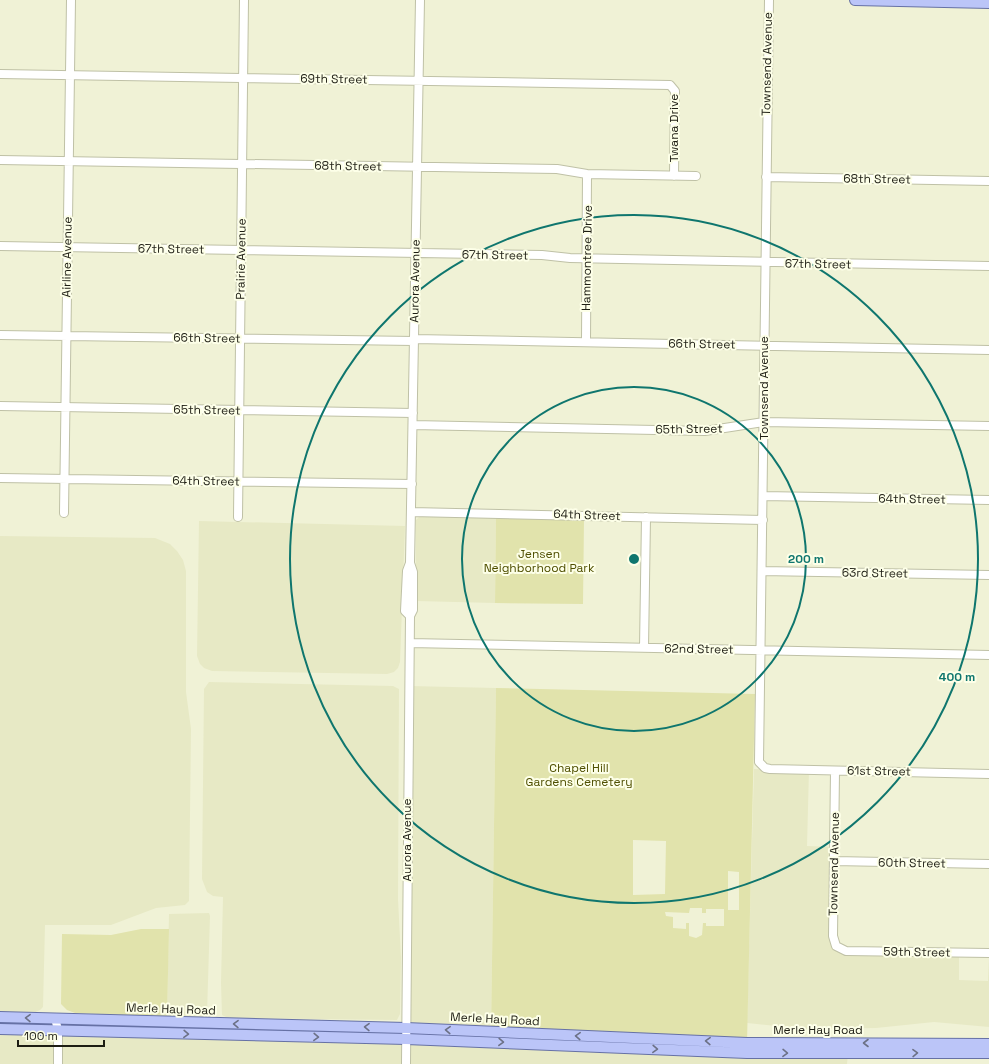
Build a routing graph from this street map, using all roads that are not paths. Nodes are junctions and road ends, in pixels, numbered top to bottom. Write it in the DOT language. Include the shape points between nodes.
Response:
graph roads {
  1 [pos="71,0"];
  2 [pos="244,0"];
  3 [pos="420,0"];
  4 [pos="768,0"];
  5 [pos="855,0"];
  6 [pos="989,3"];
  7 [pos="0,74"];
  8 [pos="70,75"];
  9 [pos="243,78"];
  10 [pos="418,80"];
  11 [pos="668,85"];
  12 [pos="0,160"];
  13 [pos="68,161"];
  14 [pos="242,164"];
  15 [pos="417,167"];
  16 [pos="587,174"];
  17 [pos="674,176"];
  18 [pos="696,176"];
  19 [pos="766,177"];
  20 [pos="989,181"];
  21 [pos="0,246"];
  22 [pos="67,248"];
  23 [pos="241,250"];
  24 [pos="416,253"];
  25 [pos="587,259"];
  26 [pos="765,263"];
  27 [pos="989,266"];
  28 [pos="0,335"];
  29 [pos="66,336"];
  30 [pos="240,338"];
  31 [pos="414,340"];
  32 [pos="586,342"];
  33 [pos="764,346"];
  34 [pos="989,350"];
  35 [pos="0,406"];
  36 [pos="65,407"];
  37 [pos="239,410"];
  38 [pos="413,413"];
  39 [pos="764,422"];
  40 [pos="413,425"];
  41 [pos="989,426"];
  42 [pos="0,478"];
  43 [pos="64,479"];
  44 [pos="238,482"];
  45 [pos="412,484"];
  46 [pos="763,496"];
  47 [pos="989,500"];
  48 [pos="412,512"];
  49 [pos="64,513"];
  50 [pos="646,517"];
  51 [pos="238,518"];
  52 [pos="763,520"];
  53 [pos="762,571"];
  54 [pos="989,575"];
  55 [pos="410,643"];
  56 [pos="644,648"];
  57 [pos="761,650"];
  58 [pos="989,655"];
  59 [pos="770,769"];
  60 [pos="835,770"];
  61 [pos="989,774"];
  62 [pos="834,861"];
  63 [pos="989,864"];
  64 [pos="846,951"];
  65 [pos="989,953"];
  66 [pos="0,1017"];
  67 [pos="56,1018"];
  68 [pos="406,1028"];
  69 [pos="0,1029"];
  70 [pos="58,1030"];
  71 [pos="406,1039"];
  72 [pos="989,1044"];
  73 [pos="989,1053"];
  74 [pos="58,1064"];
  75 [pos="406,1064"];
  1 -- 8 [label="street, Airline Avenue"];
  2 -- 9 [label="street, Prairie Avenue"];
  3 -- 10 [label="street, Aurora Avenue"];
  4 -- 19 [label="street, Townsend Avenue"];
  5 -- 6 [label="main road"];
  7 -- 8 [label="street, 69th Street"];
  8 -- 9 [label="street, 69th Street"];
  8 -- 13 [label="street, Airline Avenue"];
  9 -- 10 [label="street, 69th Street"];
  9 -- 14 [label="street, Prairie Avenue"];
  10 -- 11 [label="street, 69th Street"];
  10 -- 15 [label="street, Aurora Avenue"];
  11 -- 17 [label="street, Twana Drive" via="673,86 675,91"];
  12 -- 13 [label="street, 68th Street"];
  13 -- 14 [label="street, 68th Street"];
  13 -- 22 [label="street, Airline Avenue"];
  14 -- 15 [label="street, 68th Street"];
  14 -- 23 [label="street, Prairie Avenue"];
  15 -- 16 [label="street, 68th Street" via="557,169"];
  15 -- 24 [label="street, Aurora Avenue"];
  16 -- 17 [label="street, 68th Street"];
  16 -- 25 [label="street, Hammontree Drive"];
  17 -- 18 [label="street, 68th Street"];
  19 -- 20 [label="street, 68th Street"];
  19 -- 26 [label="street, Townsend Avenue"];
  21 -- 22 [label="street, 67th Street"];
  22 -- 23 [label="street, 67th Street"];
  22 -- 29 [label="street, Airline Avenue"];
  23 -- 24 [label="street, 67th Street"];
  23 -- 30 [label="street, Prairie Avenue"];
  24 -- 25 [label="street, 67th Street" via="542,255"];
  24 -- 31 [label="street, Aurora Avenue"];
  25 -- 26 [label="street, 67th Street"];
  25 -- 32 [label="street, Hammontree Drive"];
  26 -- 27 [label="street, 67th Street"];
  26 -- 33 [label="street, Townsend Avenue"];
  28 -- 29 [label="street, 66th Street"];
  29 -- 30 [label="street, 66th Street"];
  29 -- 36 [label="street, Airline Avenue"];
  30 -- 31 [label="street, 66th Street"];
  30 -- 37 [label="street, Prairie Avenue"];
  31 -- 32 [label="street, 66th Street"];
  31 -- 38 [label="street, Aurora Avenue"];
  32 -- 33 [label="street, 66th Street"];
  33 -- 34 [label="street, 66th Street"];
  33 -- 39 [label="street, Townsend Avenue"];
  35 -- 36 [label="street, 65th Street"];
  36 -- 37 [label="street, 65th Street"];
  36 -- 43 [label="street, Airline Avenue"];
  37 -- 38 [label="street, 65th Street"];
  37 -- 44 [label="street, Prairie Avenue"];
  38 -- 40 [label="street, Aurora Avenue"];
  39 -- 40 [label="street, 65th Street" via="705,431"];
  39 -- 41 [label="street, 65th Street"];
  39 -- 46 [label="street, Townsend Avenue"];
  40 -- 45 [label="street, Aurora Avenue"];
  42 -- 43 [label="street, 64th Street"];
  43 -- 44 [label="street, 64th Street"];
  43 -- 49 [label="street, Airline Avenue"];
  44 -- 45 [label="street, 64th Street"];
  44 -- 51 [label="street, Prairie Avenue"];
  45 -- 48 [label="street, Aurora Avenue"];
  46 -- 47 [label="street, 64th Street"];
  46 -- 52 [label="street, Townsend Avenue"];
  48 -- 50 [label="street, 64th Street"];
  48 -- 55 [label="street, Aurora Avenue" via="405,611 410,616"];
  50 -- 52 [label="street, 64th Street"];
  50 -- 56 [label="street"];
  52 -- 53 [label="street, Townsend Avenue"];
  53 -- 54 [label="street, 63rd Street"];
  53 -- 57 [label="street, Townsend Avenue"];
  55 -- 56 [label="street, 62nd Street"];
  55 -- 68 [label="street, Aurora Avenue"];
  56 -- 57 [label="street, 62nd Street"];
  57 -- 58 [label="street, 62nd Street"];
  57 -- 59 [label="street, Townsend Avenue" via="759,757 762,766"];
  59 -- 60 [label="street, 61st Street"];
  60 -- 61 [label="street, 61st Street"];
  60 -- 62 [label="street, Townsend Avenue"];
  62 -- 63 [label="street, 60th Street"];
  62 -- 64 [label="street, Townsend Avenue" via="833,936 836,946"];
  64 -- 65 [label="street, 59th Street"];
  67 -- 66 [label="main road, Merle Hay Road, one-way"];
  68 -- 67 [label="main road, Merle Hay Road, one-way"];
  67 -- 70 [label="street"];
  68 -- 71 [label="street, Aurora Avenue"];
  72 -- 68 [label="main road, Merle Hay Road, one-way" via="747,1043"];
  69 -- 70 [label="main road, Merle Hay Road"];
  70 -- 71 [label="main road, Merle Hay Road, one-way"];
  70 -- 74 [label="street"];
  71 -- 73 [label="main road, Merle Hay Road, one-way" via="747,1053"];
  71 -- 75 [label="street, Aurora Avenue"];
}
